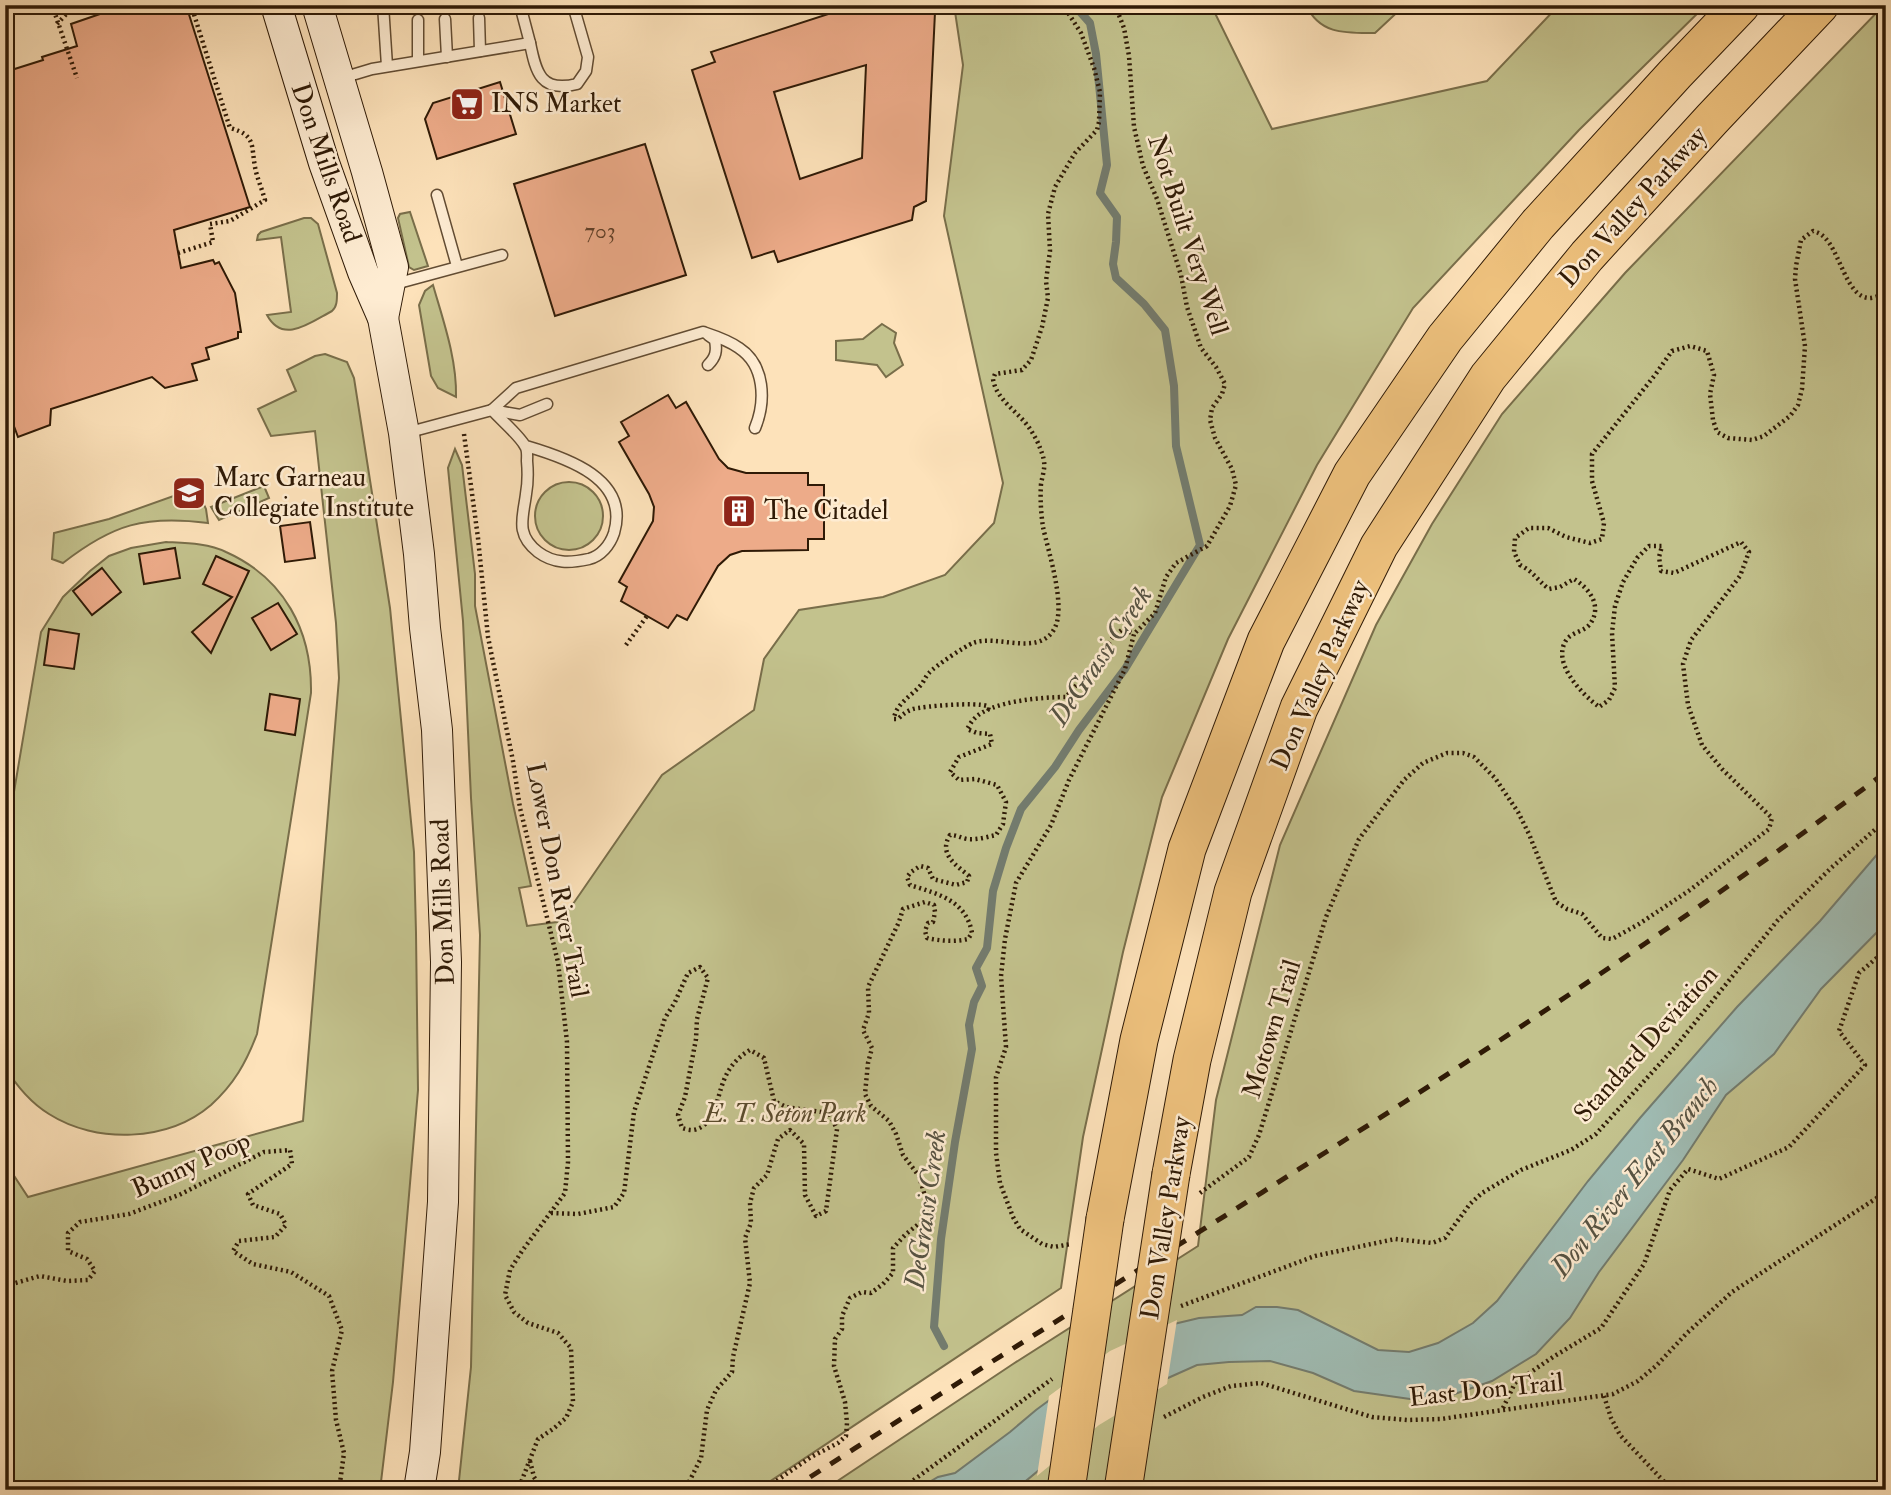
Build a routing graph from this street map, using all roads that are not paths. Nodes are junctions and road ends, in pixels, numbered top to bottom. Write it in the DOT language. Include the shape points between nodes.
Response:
graph roads {
  1 [pos="276,5"];
  2 [pos="317,5"];
  3 [pos="383,5"];
  4 [pos="520,5"];
  5 [pos="573,5"];
  6 [pos="1741,5"];
  7 [pos="1820,5"];
  8 [pos="479,18"];
  9 [pos="445,19"];
  10 [pos="418,20"];
  11 [pos="530,43"];
  12 [pos="480,51"];
  13 [pos="447,57"];
  14 [pos="418,61"];
  15 [pos="387,66"];
  16 [pos="339,78"];
  17 [pos="437,195"];
  18 [pos="502,255"];
  19 [pos="457,267"];
  20 [pos="389,286"];
  21 [pos="383,318"];
  22 [pos="703,332"];
  23 [pos="708,365"];
  24 [pos="547,404"];
  25 [pos="492,410"];
  26 [pos="755,428"];
  27 [pos="404,433"];
  28 [pos="526,446"];
  29 [pos="419,1490"];
  30 [pos="1066,1490"];
  31 [pos="1124,1490"];
  1 -- 21 [label="main road, Don Mills Road" via="324,163"];
  2 -- 16 [label="main road, Don Mills Road"];
  3 -- 15 [label="lane"];
  4 -- 11 [label="lane"];
  5 -- 11 [label="lane" via="588,57 577,84 547,83 534,65"];
  6 -- 30 [label="highway, bridge" via="1538,224 1445,338 1352,474 1266,641 1187,849 1093,1230"];
  7 -- 31 [label="highway, Don Valley Parkway, bridge" via="1587,256 1488,377 1379,546 1299,708 1233,892 1192,1060 1181,1185"];
  8 -- 12 [label="lane"];
  9 -- 13 [label="lane"];
  10 -- 14 [label="lane"];
  11 -- 12 [label="lane"];
  12 -- 13 [label="lane"];
  13 -- 14 [label="lane"];
  14 -- 15 [label="lane"];
  15 -- 16 [label="lane"];
  16 -- 20 [label="main road, Don Mills Road" via="393,267"];
  17 -- 19 [label="lane"];
  18 -- 19 [label="lane"];
  19 -- 20 [label="lane"];
  20 -- 21 [label="main road, Don Mills Road"];
  21 -- 27 [label="main road, Don Mills Road"];
  22 -- 23 [label="lane" via="715,340 717,349"];
  22 -- 25 [label="lane" via="516,388"];
  22 -- 26 [label="lane" via="740,348 752,360 762,397"];
  24 -- 25 [label="lane" via="520,415"];
  25 -- 27 [label="lane"];
  25 -- 28 [label="lane"];
  27 -- 29 [label="main road, Don Mills Road" via="437,730 446,962 443,1202"];
  28 -- 28 [label="lane" via="527,492 521,521 527,543 559,563 598,557 612,540 617,521 612,496 588,470"];
}
